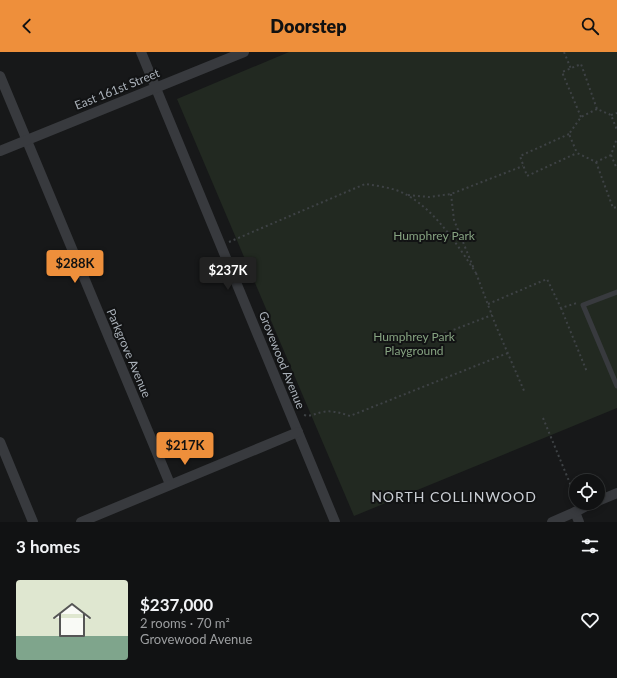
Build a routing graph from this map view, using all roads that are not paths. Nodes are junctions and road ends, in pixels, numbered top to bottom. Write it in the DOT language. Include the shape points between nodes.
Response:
graph roads {
  1 [pos="141,52"];
  2 [pos="244,52"];
  3 [pos="0,76"];
  4 [pos="156,88"];
  5 [pos="27,140"];
  6 [pos="0,151"];
  7 [pos="617,292"];
  8 [pos="617,386"];
  9 [pos="298,432"];
  10 [pos="0,442"];
  11 [pos="170,484"];
  12 [pos="617,493"];
  13 [pos="605,498"];
  14 [pos="584,510"];
  15 [pos="577,517"];
  16 [pos="33,522"];
  17 [pos="81,522"];
  18 [pos="335,522"];
  19 [pos="552,522"];
  1 -- 4 [label="street, Grovewood Avenue"];
  2 -- 4 [label="street, East 161st Street"];
  3 -- 5 [label="street, Parkgrove Avenue"];
  4 -- 5 [label="street, East 161st Street"];
  4 -- 9 [label="street, Grovewood Avenue"];
  5 -- 6 [label="street, East 161st Street"];
  5 -- 11 [label="street, Parkgrove Avenue"];
  7 -- 8 [label="lane" via="584,305"];
  9 -- 11 [label="street"];
  9 -- 18 [label="street, Grovewood Avenue"];
  10 -- 16 [label="street"];
  11 -- 17 [label="street"];
  12 -- 13 [label="street"];
  14 -- 15 [label="street"];
  15 -- 19 [label="street"];
}
